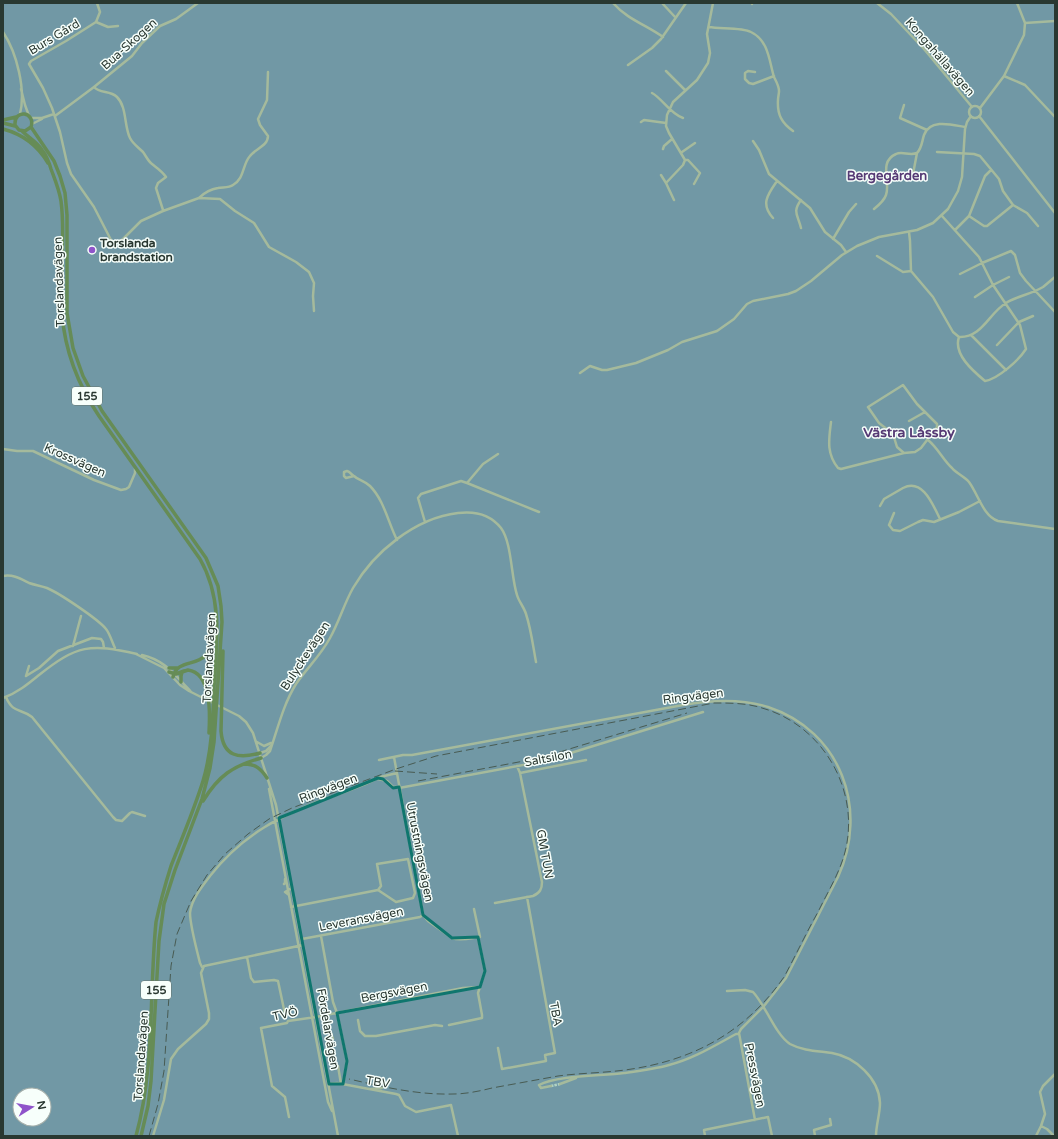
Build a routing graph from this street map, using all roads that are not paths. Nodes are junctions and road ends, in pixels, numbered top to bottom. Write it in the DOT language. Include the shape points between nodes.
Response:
graph roads {
  1 [pos="97,3"];
  2 [pos="198,3"];
  3 [pos="613,3"];
  4 [pos="662,3"];
  5 [pos="686,3"];
  6 [pos="713,3"];
  7 [pos="877,3"];
  8 [pos="1017,3"];
  9 [pos="675,17"];
  10 [pos="96,22"];
  11 [pos="1055,22"];
  12 [pos="1024,23"];
  13 [pos="118,26"];
  14 [pos="709,27"];
  15 [pos="3,32"];
  16 [pos="663,37"];
  17 [pos="628,65"];
  18 [pos="666,71"];
  19 [pos="268,72"];
  20 [pos="755,72"];
  21 [pos="774,76"];
  22 [pos="1004,76"];
  23 [pos="21,86"];
  24 [pos="94,87"];
  25 [pos="685,90"];
  26 [pos="652,93"];
  27 [pos="904,105"];
  28 [pos="972,107"];
  29 [pos="980,108"];
  30 [pos="669,109"];
  31 [pos="54,115"];
  32 [pos="18,116"];
  33 [pos="971,116"];
  34 [pos="979,116"];
  35 [pos="30,117"];
  36 [pos="1055,117"];
  37 [pos="42,118"];
  38 [pos="683,118"];
  39 [pos="3,120"];
  40 [pos="641,122"];
  41 [pos="3,123"];
  42 [pos="666,123"];
  43 [pos="16,126"];
  44 [pos="31,126"];
  45 [pos="965,127"];
  46 [pos="3,129"];
  47 [pos="927,130"];
  48 [pos="21,131"];
  49 [pos="793,131"];
  50 [pos="672,139"];
  51 [pos="753,141"];
  52 [pos="695,143"];
  53 [pos="663,149"];
  54 [pos="682,152"];
  55 [pos="937,152"];
  56 [pos="917,153"];
  57 [pos="963,154"];
  58 [pos="685,160"];
  59 [pos="52,169"];
  60 [pos="991,170"];
  61 [pos="661,175"];
  62 [pos="910,176"];
  63 [pos="777,181"];
  64 [pos="666,183"];
  65 [pos="694,184"];
  66 [pos="198,198"];
  67 [pos="674,200"];
  68 [pos="801,200"];
  69 [pos="856,204"];
  70 [pos="1013,205"];
  71 [pos="874,209"];
  72 [pos="163,211"];
  73 [pos="1055,213"];
  74 [pos="942,216"];
  75 [pos="969,216"];
  76 [pos="773,218"];
  77 [pos="1038,226"];
  78 [pos="801,228"];
  79 [pos="955,230"];
  80 [pos="909,232"];
  81 [pos="833,239"];
  82 [pos="846,252"];
  83 [pos="877,256"];
  84 [pos="982,263"];
  85 [pos="911,271"];
  86 [pos="960,274"];
  87 [pos="1055,276"];
  88 [pos="1009,277"];
  89 [pos="993,284"];
  90 [pos="1036,290"];
  91 [pos="975,297"];
  92 [pos="1004,303"];
  93 [pos="314,310"];
  94 [pos="1055,312"];
  95 [pos="1033,316"];
  96 [pos="1019,322"];
  97 [pos="971,335"];
  98 [pos="959,337"];
  99 [pos="997,345"];
  100 [pos="1006,370"];
  101 [pos="580,373"];
  102 [pos="925,412"];
  103 [pos="910,421"];
  104 [pos="831,422"];
  105 [pos="928,440"];
  106 [pos="3,450"];
  107 [pos="904,453"];
  108 [pos="498,454"];
  109 [pos="135,467"];
  110 [pos="354,476"];
  111 [pos="142,477"];
  112 [pos="134,478"];
  113 [pos="467,483"];
  114 [pos="980,501"];
  115 [pos="880,506"];
  116 [pos="539,512"];
  117 [pos="894,513"];
  118 [pos="940,519"];
  119 [pos="425,522"];
  120 [pos="1055,529"];
  121 [pos="397,540"];
  122 [pos="3,576"];
  123 [pos="221,606"];
  124 [pos="217,614"];
  125 [pos="82,616"];
  126 [pos="73,646"];
  127 [pos="104,648"];
  128 [pos="115,649"];
  129 [pos="536,662"];
  130 [pos="30,666"];
  131 [pos="179,667"];
  132 [pos="184,671"];
  133 [pos="171,673"];
  134 [pos="181,682"];
  135 [pos="192,692"];
  136 [pos="5,698"];
  137 [pos="703,712"];
  138 [pos="256,742"];
  139 [pos="272,743"];
  140 [pos="260,755"];
  141 [pos="394,757"];
  142 [pos="379,760"];
  143 [pos="586,760"];
  144 [pos="239,765"];
  145 [pos="517,766"];
  146 [pos="520,773"];
  147 [pos="397,775"];
  148 [pos="267,778"];
  149 [pos="378,778"];
  150 [pos="399,787"];
  151 [pos="198,796"];
  152 [pos="196,814"];
  153 [pos="146,816"];
  154 [pos="286,872"];
  155 [pos="291,881"];
  156 [pos="284,884"];
  157 [pos="291,887"];
  158 [pos="289,890"];
  159 [pos="378,890"];
  160 [pos="289,895"];
  161 [pos="527,897"];
  162 [pos="495,903"];
  163 [pos="293,906"];
  164 [pos="474,909"];
  165 [pos="423,915"];
  166 [pos="321,936"];
  167 [pos="479,937"];
  168 [pos="302,939"];
  169 [pos="301,946"];
  170 [pos="247,957"];
  171 [pos="202,968"];
  172 [pos="480,987"];
  173 [pos="727,991"];
  174 [pos="337,1013"];
  175 [pos="285,1014"];
  176 [pos="314,1017"];
  177 [pos="358,1020"];
  178 [pos="449,1025"];
  179 [pos="442,1026"];
  180 [pos="741,1029"];
  181 [pos="331,1033"];
  182 [pos="739,1034"];
  183 [pos="332,1039"];
  184 [pos="498,1048"];
  185 [pos="338,1066"];
  186 [pos="1055,1074"];
  187 [pos="578,1077"];
  188 [pos="327,1084"];
  189 [pos="342,1084"];
  190 [pos="560,1084"];
  191 [pos="551,1086"];
  192 [pos="382,1088"];
  193 [pos="364,1089"];
  194 [pos="289,1117"];
  195 [pos="830,1119"];
  196 [pos="755,1120"];
  197 [pos="1041,1126"];
  198 [pos="704,1135"];
  199 [pos="136,1136"];
  200 [pos="141,1136"];
  201 [pos="153,1136"];
  202 [pos="338,1136"];
  203 [pos="458,1136"];
  204 [pos="772,1136"];
  205 [pos="815,1136"];
  206 [pos="876,1136"];
  207 [pos="1036,1136"];
  208 [pos="1054,1136"];
  1 -- 10 [label="street, Burs Gård" via="100,12"];
  2 -- 24 [label="street, Bua-Skogen" via="176,19 160,26 142,42 132,56"];
  3 -- 16 [label="street" via="627,16"];
  4 -- 9 [label="street"];
  5 -- 9 [label="street"];
  6 -- 14 [label="street"];
  7 -- 28 [label="street, Kongahällavägen" via="924,49"];
  8 -- 12 [label="street"];
  9 -- 16 [label="street"];
  10 -- 13 [label="street, Burs Gård" via="108,27"];
  10 -- 31 [label="street, Burs Gård" via="29,62"];
  11 -- 12 [label="street"];
  12 -- 22 [label="street" via="1024,35"];
  14 -- 21 [label="street" via="748,31 754,34 766,46"];
  14 -- 25 [label="street" via="708,63 698,80"];
  15 -- 23 [label="street, Torslandavägen" via="15,59"];
  16 -- 17 [label="street"];
  18 -- 25 [label="street"];
  19 -- 66 [label="street" via="267,100 258,119 268,138 263,146 250,155 244,173 237,182 230,187 213,189"];
  20 -- 21 [label="street" via="745,73 745,80 753,84"];
  21 -- 49 [label="street" via="779,90 779,115 784,124"];
  22 -- 29 [label="street"];
  22 -- 36 [label="street" via="1025,85"];
  23 -- 32 [label="street, Torslandavägen"];
  23 -- 35 [label="street, Torslandavägen"];
  24 -- 31 [label="street, Bua-Skogen"];
  24 -- 72 [label="street" via="116,96 132,142 166,177 156,188"];
  25 -- 30 [label="street"];
  26 -- 30 [label="street"];
  27 -- 47 [label="street" via="900,118"];
  28 -- 29 [label="street, Kongahällavägen"];
  28 -- 33 [label="street, Kongahällavägen" via="969,112"];
  29 -- 34 [label="street, Kongahällavägen"];
  30 -- 38 [label="street"];
  30 -- 42 [label="street"];
  31 -- 37 [label="street"];
  31 -- 72 [label="street" via="71,174 94,207 113,242 121,241 142,222"];
  32 -- 35 [label="main road" via="24,114"];
  32 -- 39 [label="main road"];
  32 -- 43 [label="main road, Torslandavägen"];
  33 -- 34 [label="street, Kongahällavägen"];
  33 -- 45 [label="street"];
  34 -- 73 [label="street"];
  35 -- 37 [label="street"];
  35 -- 44 [label="main road, Torslandavägen / 155"];
  37 -- 44 [label="street"];
  40 -- 42 [label="street" via="644,120"];
  41 -- 43 [label="main road"];
  42 -- 50 [label="street"];
  43 -- 48 [label="main road, Torslandavägen / 155"];
  44 -- 48 [label="main road"];
  44 -- 123 [label="main road, Torslandavägen / 155" via="50,155 64,189 67,215 67,313 73,348 83,376 102,411 206,558 215,577"];
  45 -- 47 [label="street" via="938,124"];
  45 -- 57 [label="street"];
  46 -- 59 [label="main road, Torslandavägen / 155" via="14,132 34,145"];
  47 -- 56 [label="street"];
  48 -- 59 [label="main road, Torslandavägen / 155" via="41,148"];
  50 -- 53 [label="street"];
  50 -- 54 [label="street"];
  51 -- 63 [label="street" via="759,150 766,172"];
  52 -- 54 [label="street"];
  54 -- 58 [label="street"];
  55 -- 57 [label="street"];
  56 -- 62 [label="street" via="913,174"];
  56 -- 71 [label="street" via="897,154 890,159 886,168 886,195"];
  57 -- 60 [label="street" via="980,156"];
  57 -- 74 [label="street" via="962,177 958,191"];
  58 -- 64 [label="street"];
  58 -- 65 [label="street" via="700,173"];
  59 -- 109 [label="main road, Torslandavägen / 155" via="62,209 62,305 69,351 88,398"];
  60 -- 70 [label="street"];
  60 -- 75 [label="street" via="985,176"];
  61 -- 64 [label="street"];
  63 -- 68 [label="street"];
  63 -- 76 [label="street" via="766,201"];
  64 -- 67 [label="street"];
  66 -- 72 [label="street"];
  66 -- 93 [label="street" via="223,200 254,223 269,247 305,268 314,283"];
  68 -- 78 [label="street" via="796,212"];
  68 -- 81 [label="street"];
  69 -- 81 [label="street"];
  70 -- 75 [label="street" via="987,226"];
  70 -- 77 [label="street" via="1026,212"];
  74 -- 79 [label="street"];
  74 -- 80 [label="street" via="926,227"];
  75 -- 79 [label="street"];
  79 -- 84 [label="street" via="974,249"];
  80 -- 82 [label="street" via="879,237"];
  80 -- 85 [label="street"];
  81 -- 82 [label="street"];
  82 -- 101 [label="street" via="796,291 747,304 734,319 717,331 682,342 636,363 607,370 590,366"];
  83 -- 85 [label="street" via="903,272"];
  84 -- 86 [label="street"];
  84 -- 89 [label="street"];
  84 -- 90 [label="street" via="1011,251 1015,255 1020,273"];
  85 -- 98 [label="street" via="933,297 953,332"];
  87 -- 90 [label="street"];
  88 -- 89 [label="street"];
  89 -- 91 [label="street"];
  89 -- 92 [label="street"];
  90 -- 92 [label="street"];
  90 -- 94 [label="street"];
  92 -- 96 [label="street"];
  92 -- 97 [label="street"];
  95 -- 96 [label="street"];
  96 -- 99 [label="street"];
  96 -- 100 [label="street" via="1026,349"];
  97 -- 98 [label="street"];
  97 -- 100 [label="street"];
  98 -- 100 [label="street" via="961,358 984,380"];
  102 -- 103 [label="street"];
  102 -- 105 [label="street" via="937,424"];
  102 -- 107 [label="street" via="903,385 868,407 874,418 892,434 897,447"];
  104 -- 107 [label="street" via="828,447 838,468"];
  105 -- 107 [label="street" via="918,451"];
  105 -- 114 [label="street" via="951,468 966,479"];
  106 -- 112 [label="street, Krossvägen" via="36,453 120,489 128,488"];
  108 -- 113 [label="street" via="483,464"];
  109 -- 111 [label="main road, Torslandavägen / 155"];
  109 -- 112 [label="street"];
  110 -- 121 [label="street" via="374,490"];
  111 -- 112 [label="street"];
  111 -- 124 [label="main road, Torslandavägen / 155" via="204,565 212,587"];
  113 -- 116 [label="street"];
  113 -- 119 [label="street" via="460,481 421,494 418,498"];
  114 -- 118 [label="street"];
  114 -- 120 [label="street" via="989,516 996,520"];
  115 -- 118 [label="street" via="884,499 906,486 918,487 926,494"];
  117 -- 118 [label="street" via="889,525 895,531 923,520 934,522"];
  119 -- 121 [label="street, Bulyckevägen" via="410,529"];
  119 -- 129 [label="street, Bulyckevägen" via="445,515 470,512 489,518 501,528 506,537 516,594 527,615"];
  121 -- 139 [label="street, Bulyckevägen" via="368,568 353,589 330,638 291,693"];
  122 -- 128 [label="street" via="11,575 48,588 77,606 100,622"];
  123 -- 140 [label="main road" via="224,632 222,740 235,755"];
  123 -- 152 [label="main road, Torslandavägen / 155" via="214,742 208,779"];
  124 -- 131 [label="main road" via="214,639 206,655"];
  124 -- 151 [label="main road, Torslandavägen / 155" via="211,741"];
  125 -- 126 [label="street"];
  126 -- 127 [label="street" via="98,637 102,640"];
  126 -- 130 [label="street" via="55,653 26,676"];
  127 -- 128 [label="street"];
  127 -- 136 [label="street" via="82,650 58,660 18,692"];
  128 -- 133 [label="street" via="136,654"];
  131 -- 133 [label="main road"];
  131 -- 133 [label="main road"];
  132 -- 133 [label="main road"];
  132 -- 134 [label="main road" via="181,674"];
  132 -- 151 [label="main road" via="198,673 207,694 209,736"];
  133 -- 134 [label="street"];
  133 -- 135 [label="street" via="184,688"];
  134 -- 135 [label="street"];
  135 -- 138 [label="street" via="246,722"];
  136 -- 153 [label="street" via="14,709 32,717 116,820 122,821 132,812"];
  137 -- 145 [label="street" via="545,761"];
  138 -- 139 [label="street" via="264,746"];
  138 -- 140 [label="street"];
  139 -- 140 [label="street" via="268,750"];
  140 -- 144 [label="main road"];
  140 -- 148 [label="street"];
  141 -- 142 [label="street, Ringvägen"];
  141 -- 147 [label="street"];
  141 -- 180 [label="street, Ringvägen" via="712,701 759,704 782,712 803,725 831,755 845,783 851,814 849,847 838,878 789,973 771,999"];
  143 -- 146 [label="street, Saltsilon"];
  144 -- 148 [label="main road" via="257,766"];
  144 -- 152 [label="main road" via="225,773 211,787"];
  145 -- 146 [label="street, Saltsilon"];
  145 -- 150 [label="street"];
  146 -- 161 [label="street, GM TUN" via="542,885 537,894"];
  147 -- 149 [label="street, Ringvägen" via="388,774"];
  147 -- 150 [label="street, Utrustningsvägen"];
  148 -- 154 [label="street"];
  148 -- 155 [label="street" via="276,805"];
  149 -- 150 [label="street" via="387,781 393,787"];
  149 -- 171 [label="street, Ringvägen" via="286,814 251,835 224,859 191,907 192,925"];
  150 -- 165 [label="street, Utrustningsvägen"];
  151 -- 199 [label="main road, Torslandavägen / 155" via="171,868 156,922 148,1064"];
  152 -- 200 [label="main road, Torslandavägen / 155" via="164,904 159,941 148,1106"];
  154 -- 156 [label="street"];
  154 -- 158 [label="street"];
  155 -- 157 [label="street"];
  155 -- 163 [label="street"];
  157 -- 158 [label="street"];
  157 -- 163 [label="street"];
  158 -- 160 [label="street"];
  158 -- 160 [label="street"];
  159 -- 159 [label="street" via="396,902 413,898 415,893 408,859 378,864 382,886"];
  159 -- 163 [label="street"];
  160 -- 163 [label="street"];
  160 -- 163 [label="street"];
  161 -- 162 [label="street, GM TUN"];
  161 -- 184 [label="street, TBA" via="555,1053 545,1055 546,1061 502,1069"];
  163 -- 168 [label="street"];
  163 -- 169 [label="street"];
  164 -- 167 [label="street"];
  165 -- 166 [label="street, Leveransvägen"];
  165 -- 167 [label="street, Utrustningsvägen" via="452,938"];
  166 -- 168 [label="street, Leveransvägen"];
  166 -- 174 [label="street"];
  167 -- 172 [label="street" via="485,970"];
  168 -- 169 [label="street"];
  169 -- 170 [label="street"];
  169 -- 176 [label="street, Fördelarvägen"];
  170 -- 171 [label="street" via="208,964"];
  170 -- 175 [label="street" via="254,982 278,981"];
  171 -- 201 [label="street" via="209,1019 171,1059 164,1100"];
  172 -- 174 [label="street, Bergsvägen" via="456,989"];
  172 -- 178 [label="street" via="478,993 482,1018"];
  173 -- 206 [label="street" via="753,992 789,1043 806,1050 841,1055 854,1061 873,1082 879,1098"];
  174 -- 176 [label="street, Bergsvägen"];
  174 -- 189 [label="street" via="347,1061"];
  176 -- 188 [label="street, Fördelarvägen"];
  176 -- 194 [label="street, TVÖ" via="261,1028 272,1086 285,1097"];
  177 -- 179 [label="street" via="360,1031 365,1036"];
  180 -- 182 [label="street, Pressvägen"];
  181 -- 183 [label="street"];
  182 -- 187 [label="street, Pressvägen" via="669,1066"];
  182 -- 196 [label="street, Pressvägen"];
  185 -- 189 [label="street"];
  186 -- 197 [label="street" via="1040,1092 1045,1112"];
  187 -- 190 [label="street"];
  187 -- 191 [label="street" via="546,1082 539,1087"];
  188 -- 189 [label="street, TBV"];
  188 -- 202 [label="street, Fördelarvägen"];
  189 -- 193 [label="street, TBV"];
  192 -- 193 [label="street"];
  193 -- 203 [label="street, TBV" via="399,1095 405,1106 416,1112 450,1105"];
  195 -- 205 [label="street" via="831,1125 814,1130"];
  196 -- 198 [label="street, Pressvägen" via="704,1130"];
  196 -- 204 [label="street, Pressvägen" via="768,1117"];
  197 -- 207 [label="street"];
  197 -- 208 [label="street"];
}
